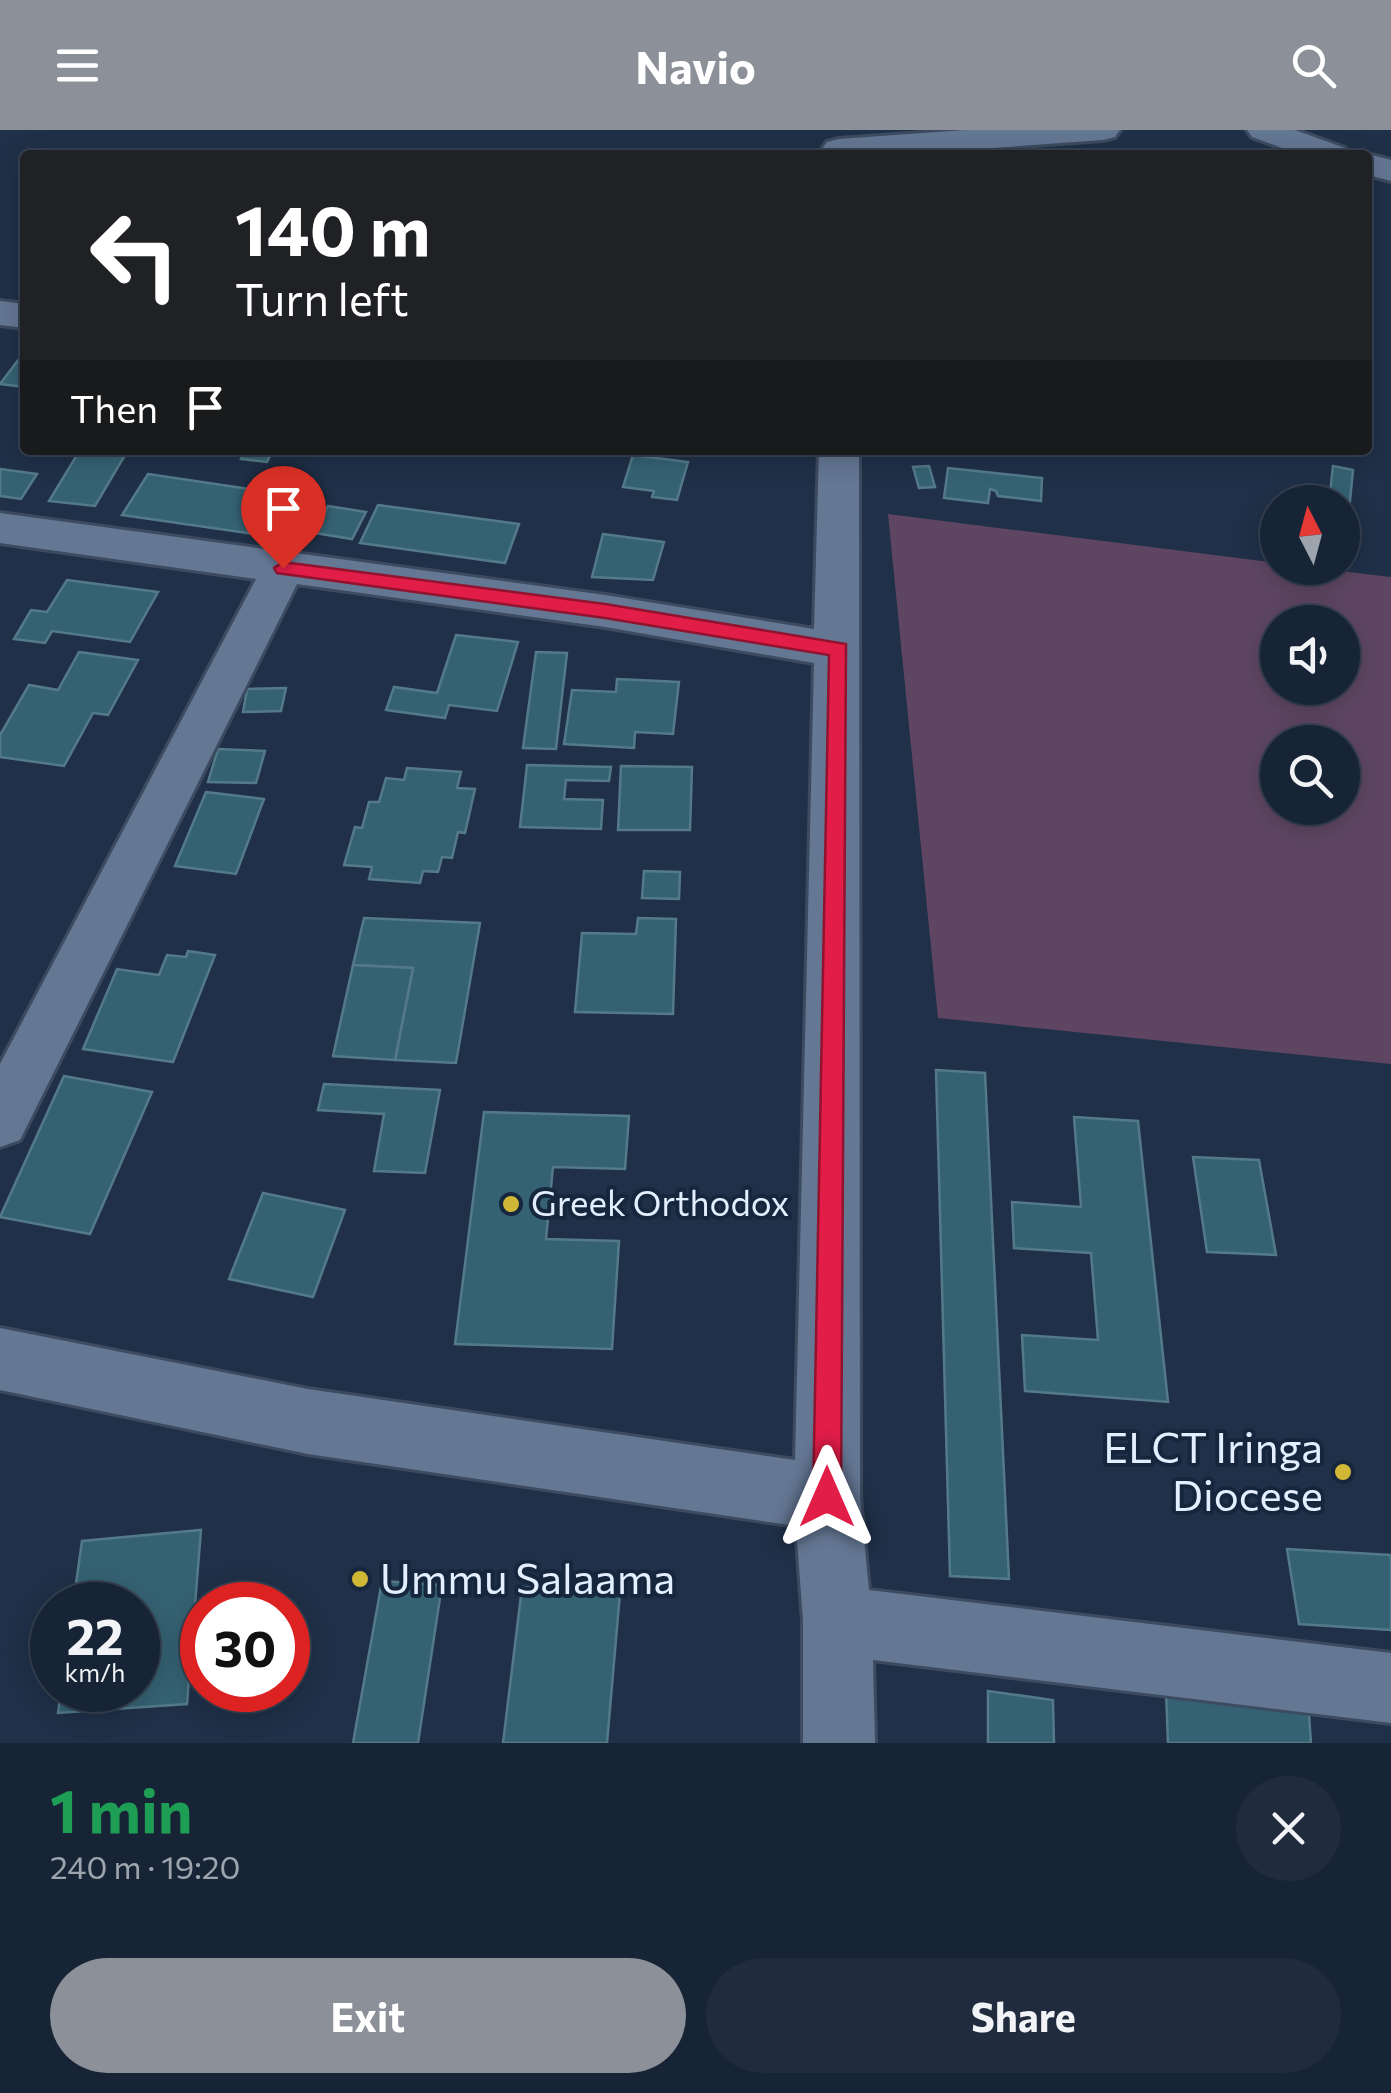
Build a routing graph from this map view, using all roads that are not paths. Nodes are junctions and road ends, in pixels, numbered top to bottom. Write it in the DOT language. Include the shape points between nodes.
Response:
graph roads {
  1 [pos="956,136"];
  2 [pos="1086,140"];
  3 [pos="1271,141"];
  4 [pos="839,144"];
  5 [pos="1311,150"];
  6 [pos="839,455"];
  7 [pos="0,528"];
  8 [pos="283,568"];
  9 [pos="839,650"];
  10 [pos="0,1121"];
  11 [pos="0,1359"];
  12 [pos="827,1497"];
  13 [pos="837,1621"];
  14 [pos="1391,1688"];
  15 [pos="838,1743"];
  1 -- 2 [label="street"];
  1 -- 4 [label="street"];
  3 -- 5 [label="street"];
  6 -- 9 [label="street"];
  7 -- 8 [label="street"];
  8 -- 9 [label="street"];
  8 -- 10 [label="street"];
  9 -- 12 [label="street"];
  11 -- 12 [label="street" via="193,1402"];
  12 -- 13 [label="street"];
  13 -- 14 [label="street"];
  13 -- 15 [label="street"];
}
